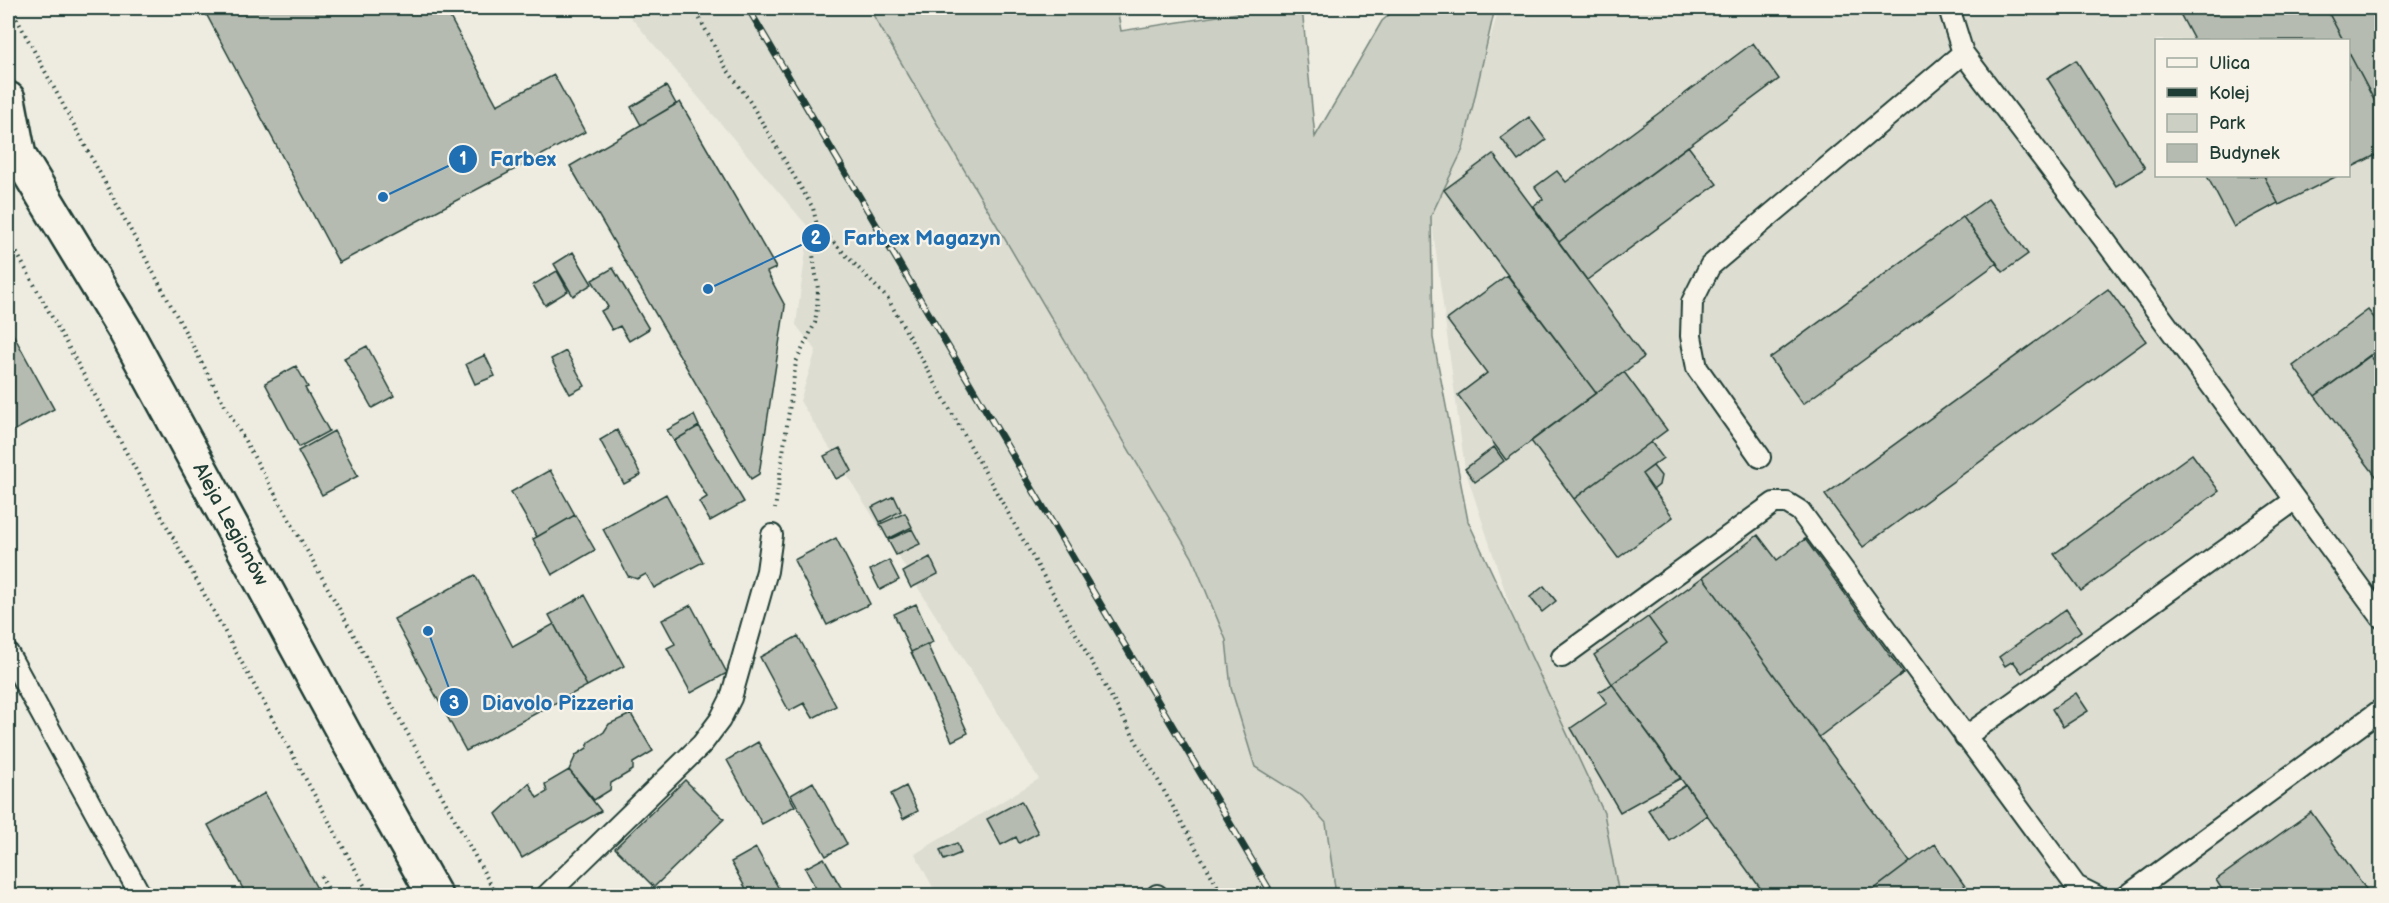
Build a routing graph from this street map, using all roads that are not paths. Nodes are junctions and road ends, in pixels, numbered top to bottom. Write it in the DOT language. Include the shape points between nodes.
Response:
graph roads {
  1 [pos="1949,8"];
  2 [pos="1964,53"];
  3 [pos="8,99"];
  4 [pos="13,150"];
  5 [pos="1760,456"];
  6 [pos="2295,500"];
  7 [pos="772,535"];
  8 [pos="2382,618"];
  9 [pos="8,654"];
  10 [pos="1562,657"];
  11 [pos="2382,709"];
  12 [pos="1965,737"];
  13 [pos="141,896"];
  14 [pos="435,896"];
  15 [pos="546,896"];
  16 [pos="2096,896"];
  17 [pos="2127,896"];
  1 -- 2 [label="lane"];
  2 -- 5 [label="lane" via="1710,266 1692,302 1690,336 1697,368"];
  2 -- 6 [label="lane"];
  3 -- 4 [label="main road, Aleja Legionów"];
  4 -- 14 [label="main road, Aleja Legionów" via="126,332"];
  6 -- 8 [label="lane"];
  6 -- 12 [label="lane"];
  7 -- 15 [label="lane" via="767,572 738,675 720,720 702,744"];
  9 -- 13 [label="lane"];
  10 -- 12 [label="lane" via="1774,503 1787,503 1800,511"];
  11 -- 17 [label="lane"];
  12 -- 16 [label="lane" via="2076,886"];
}
